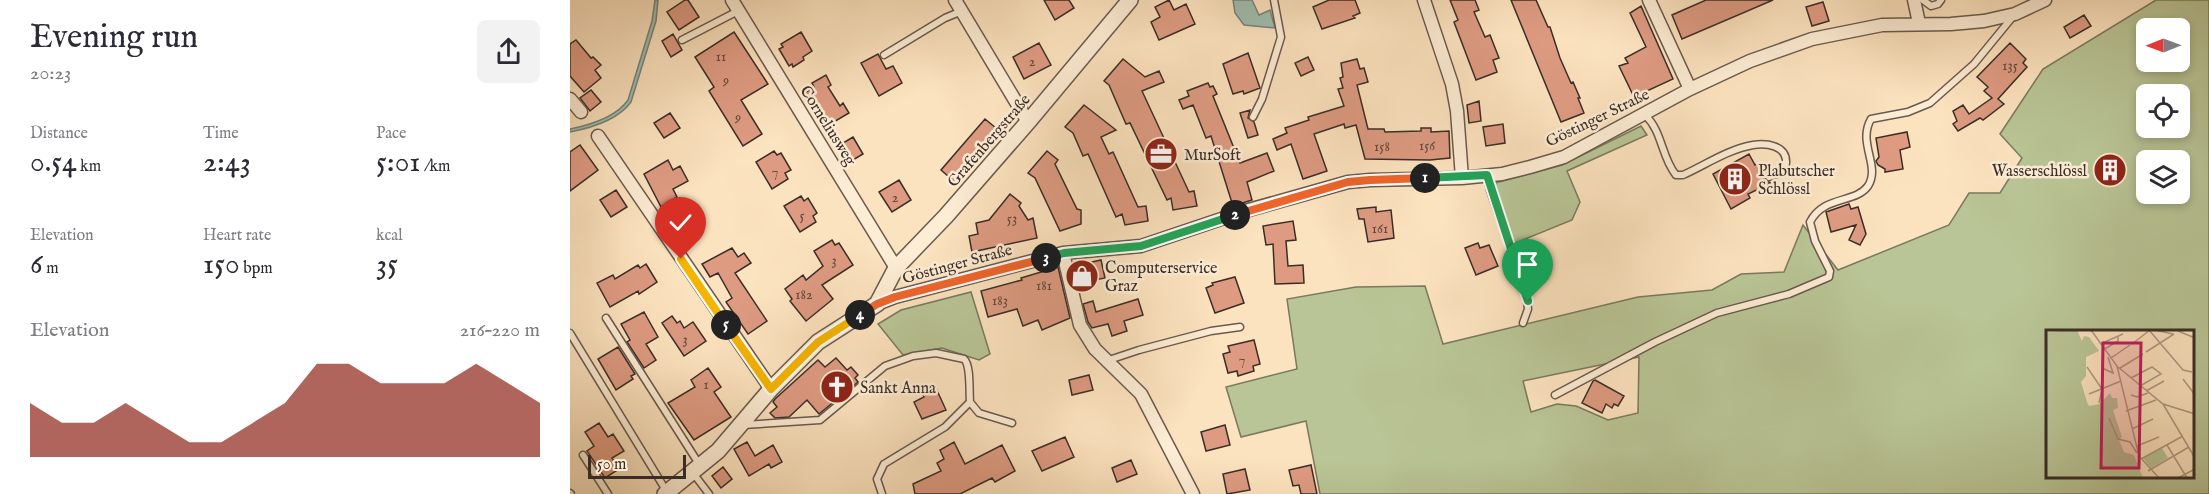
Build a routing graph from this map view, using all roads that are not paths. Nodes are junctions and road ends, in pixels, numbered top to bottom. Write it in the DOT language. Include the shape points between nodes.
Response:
graph roads {
  1 [pos="1130,0"];
  2 [pos="1274,0"];
  3 [pos="1424,0"];
  4 [pos="1649,0"];
  5 [pos="1914,0"];
  6 [pos="1923,0"];
  7 [pos="1941,0"];
  8 [pos="2045,0"];
  9 [pos="735,5"];
  10 [pos="958,5"];
  11 [pos="2015,14"];
  12 [pos="1919,23"];
  13 [pos="682,40"];
  14 [pos="885,55"];
  15 [pos="1690,90"];
  16 [pos="570,99"];
  17 [pos="581,111"];
  18 [pos="1645,115"];
  19 [pos="1253,117"];
  20 [pos="1028,122"];
  21 [pos="598,136"];
  22 [pos="1487,175"];
  23 [pos="1769,177"];
  24 [pos="1462,178"];
  25 [pos="1064,253"];
  26 [pos="896,268"];
  27 [pos="877,304"];
  28 [pos="606,318"];
  29 [pos="1523,323"];
  30 [pos="1240,327"];
  31 [pos="570,333"];
  32 [pos="1108,360"];
  33 [pos="771,389"];
  34 [pos="1555,395"];
  35 [pos="970,402"];
  36 [pos="1012,423"];
  37 [pos="742,424"];
  38 [pos="583,455"];
  39 [pos="697,469"];
  40 [pos="666,493"];
  41 [pos="608,494"];
  42 [pos="710,494"];
  43 [pos="882,494"];
  44 [pos="1193,494"];
  1 -- 20 [label="street, Grafenbergstraße"];
  2 -- 19 [label="lane" via="1281,37"];
  3 -- 24 [label="street" via="1452,84"];
  4 -- 15 [label="street"];
  5 -- 12 [label="street"];
  6 -- 7 [label="lane" via="1931,6"];
  8 -- 11 [label="street, Göstinger Straße"];
  9 -- 13 [label="lane"];
  9 -- 26 [label="street, Corneliusweg"];
  10 -- 14 [label="lane" via="945,18"];
  10 -- 20 [label="street"];
  11 -- 12 [label="street, Göstinger Straße" via="1984,21"];
  11 -- 34 [label="lane, Göstinger Straße" via="1974,64 1930,104 1871,119 1865,129 1872,167 1868,186 1862,192 1828,204 1810,222 1829,277 1789,294 1717,313"];
  12 -- 15 [label="street, Göstinger Straße" via="1882,25 1812,39 1750,61"];
  15 -- 18 [label="street, Göstinger Straße"];
  16 -- 17 [label="street"];
  18 -- 22 [label="street, Göstinger Straße" via="1564,156"];
  18 -- 23 [label="lane" via="1660,135 1668,165 1676,175 1761,144 1773,145 1785,156 1783,170"];
  20 -- 26 [label="street, Grafenbergstraße"];
  21 -- 33 [label="street"];
  22 -- 24 [label="street, Göstinger Straße"];
  22 -- 29 [label="lane" via="1526,293 1528,309"];
  24 -- 25 [label="street, Göstinger Straße" via="1348,182 1141,246"];
  25 -- 27 [label="street, Göstinger Straße"];
  25 -- 32 [label="street" via="1080,325 1095,349"];
  26 -- 27 [label="street, Grafenbergstraße"];
  27 -- 33 [label="street, Göstinger Straße" via="818,342"];
  28 -- 39 [label="lane"];
  30 -- 32 [label="lane"];
  31 -- 40 [label="lane, Göstinger Straße"];
  32 -- 44 [label="street" via="1141,394"];
  33 -- 37 [label="street, Göstinger Straße"];
  35 -- 36 [label="lane" via="979,413"];
  35 -- 37 [label="lane" via="968,362 936,353 885,366 820,420"];
  35 -- 43 [label="lane" via="941,430 884,464 877,479"];
  37 -- 39 [label="street, Göstinger Straße"];
  38 -- 41 [label="lane"];
  39 -- 40 [label="street, Göstinger Straße"];
  39 -- 42 [label="lane"];
}
